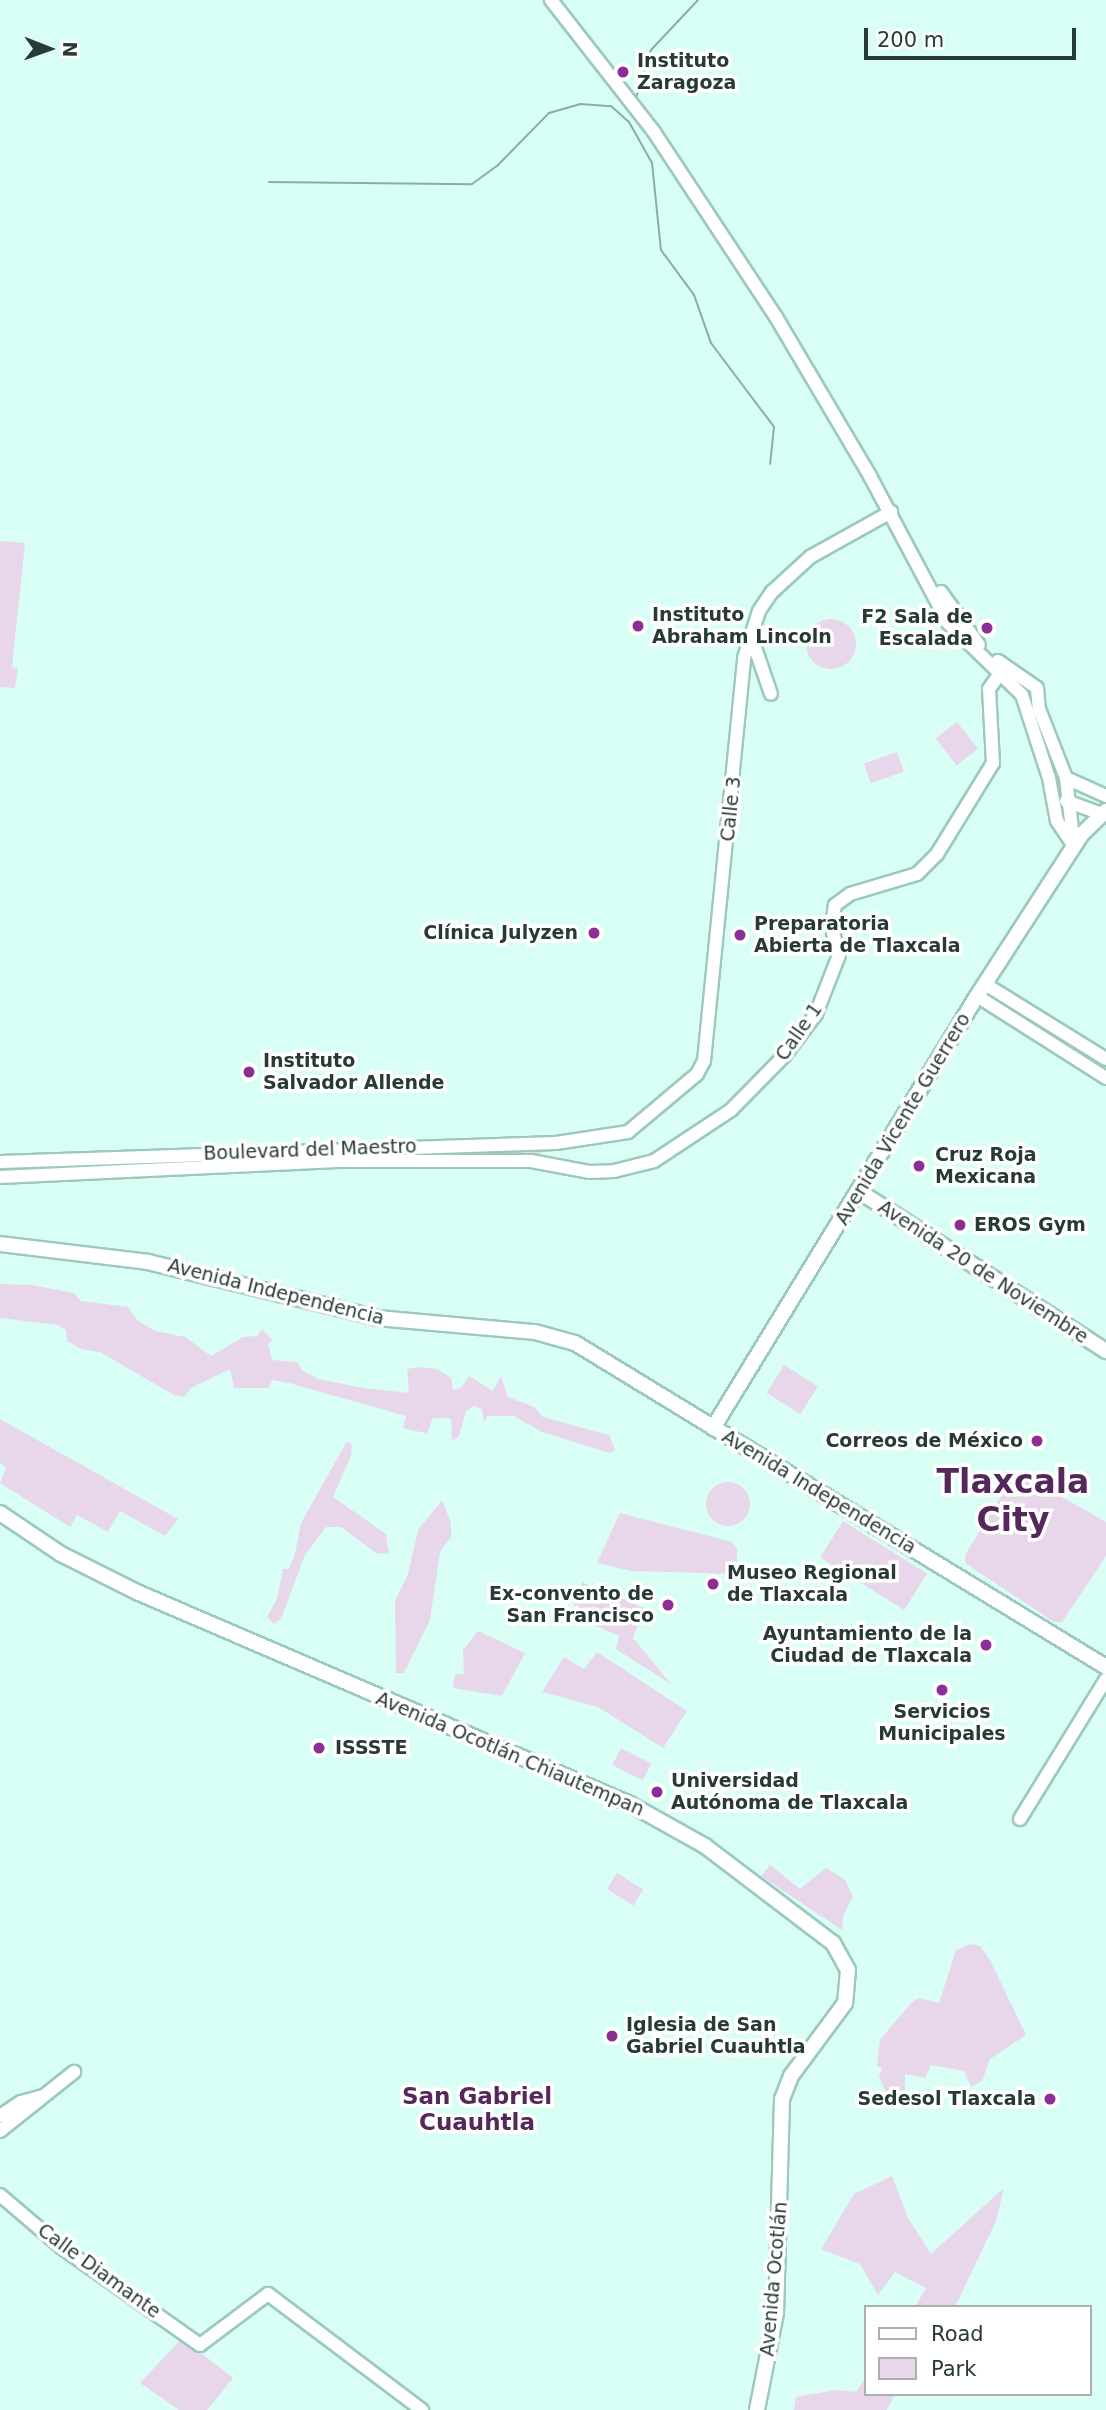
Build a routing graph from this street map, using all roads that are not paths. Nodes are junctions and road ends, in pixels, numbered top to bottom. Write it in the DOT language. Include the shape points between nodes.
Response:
graph roads {
  1 [pos="551,0"];
  2 [pos="891,512"];
  3 [pos="751,635"];
  4 [pos="1001,669"];
  5 [pos="771,694"];
  6 [pos="1038,697"];
  7 [pos="1025,702"];
  8 [pos="1049,778"];
  9 [pos="1066,778"];
  10 [pos="1106,796"];
  11 [pos="1070,804"];
  12 [pos="1103,812"];
  13 [pos="1074,846"];
  14 [pos="981,990"];
  15 [pos="1044,1021"];
  16 [pos="1036,1033"];
  17 [pos="1106,1059"];
  18 [pos="1106,1078"];
  19 [pos="620,1135"];
  20 [pos="393,1147"];
  21 [pos="391,1161"];
  22 [pos="0,1162"];
  23 [pos="0,1177"];
  24 [pos="860,1192"];
  25 [pos="0,1244"];
  26 [pos="0,1250"];
  27 [pos="552,1336"];
  28 [pos="1106,1351"];
  29 [pos="713,1429"];
  30 [pos="0,1513"];
  31 [pos="1106,1667"];
  32 [pos="1106,1679"];
  33 [pos="1020,1819"];
  34 [pos="74,2072"];
  35 [pos="39,2098"];
  36 [pos="0,2116"];
  37 [pos="0,2131"];
  38 [pos="782,2189"];
  39 [pos="0,2195"];
  40 [pos="422,2410"];
  41 [pos="757,2410"];
  1 -- 2 [label="main road" via="654,132 710,216 790,340"];
  2 -- 3 [label="main road, Calle 3" via="839,538 797,568 772,592"];
  2 -- 4 [label="main road" via="948,623"];
  3 -- 5 [label="main road"];
  3 -- 19 [label="main road, Calle 3" via="740,692 704,1061 669,1099"];
  4 -- 6 [label="main road" via="1031,680"];
  4 -- 7 [label="main road"];
  4 -- 21 [label="main road, Calle 1" via="989,689 996,747 990,769 923,870 896,883 850,894 835,905 832,928 839,955 837,968 816,1014 785,1055 732,1110 654,1161 601,1172 553,1163"];
  6 -- 7 [label="main road"];
  6 -- 9 [label="main road" via="1038,709"];
  7 -- 8 [label="main road"];
  8 -- 11 [label="main road"];
  8 -- 13 [label="main road" via="1057,821"];
  9 -- 10 [label="main road"];
  9 -- 11 [label="main road"];
  11 -- 12 [label="main road"];
  11 -- 13 [label="main road"];
  12 -- 13 [label="main road, Avenida Vicente Guerrero"];
  13 -- 14 [label="main road, Avenida Vicente Guerrero"];
  14 -- 15 [label="main road"];
  14 -- 16 [label="main road"];
  14 -- 24 [label="main road, Avenida Vicente Guerrero"];
  15 -- 16 [label="main road"];
  15 -- 17 [label="main road"];
  16 -- 18 [label="main road"];
  19 -- 20 [label="main road, Boulevard del Maestro" via="556,1143"];
  20 -- 21 [label="main road"];
  20 -- 22 [label="main road, Boulevard del Maestro"];
  21 -- 23 [label="main road"];
  24 -- 28 [label="main road, Avenida 20 de Noviembre"];
  24 -- 29 [label="main road, Avenida Vicente Guerrero"];
  25 -- 27 [label="main road, Avenida Independencia" via="148,1262 377,1318"];
  26 -- 27 [label="main road, Avenida Independencia" via="120,1262 376,1325 437,1333"];
  27 -- 29 [label="main road, Avenida Independencia" via="575,1343"];
  29 -- 31 [label="main road, Avenida Independencia"];
  30 -- 38 [label="main road, Avenida Ocotlán Chiautempan" via="61,1554 139,1593 641,1810 705,1846 820,1930 845,1961 849,1986 838,2017 784,2088"];
  32 -- 33 [label="main road"];
  34 -- 35 [label="main road"];
  35 -- 36 [label="main road"];
  35 -- 37 [label="main road"];
  38 -- 41 [label="main road, Avenida Ocotlán" via="776,2313"];
  39 -- 40 [label="main road, Calle Diamante" via="61,2247 200,2345 268,2294"];
}
